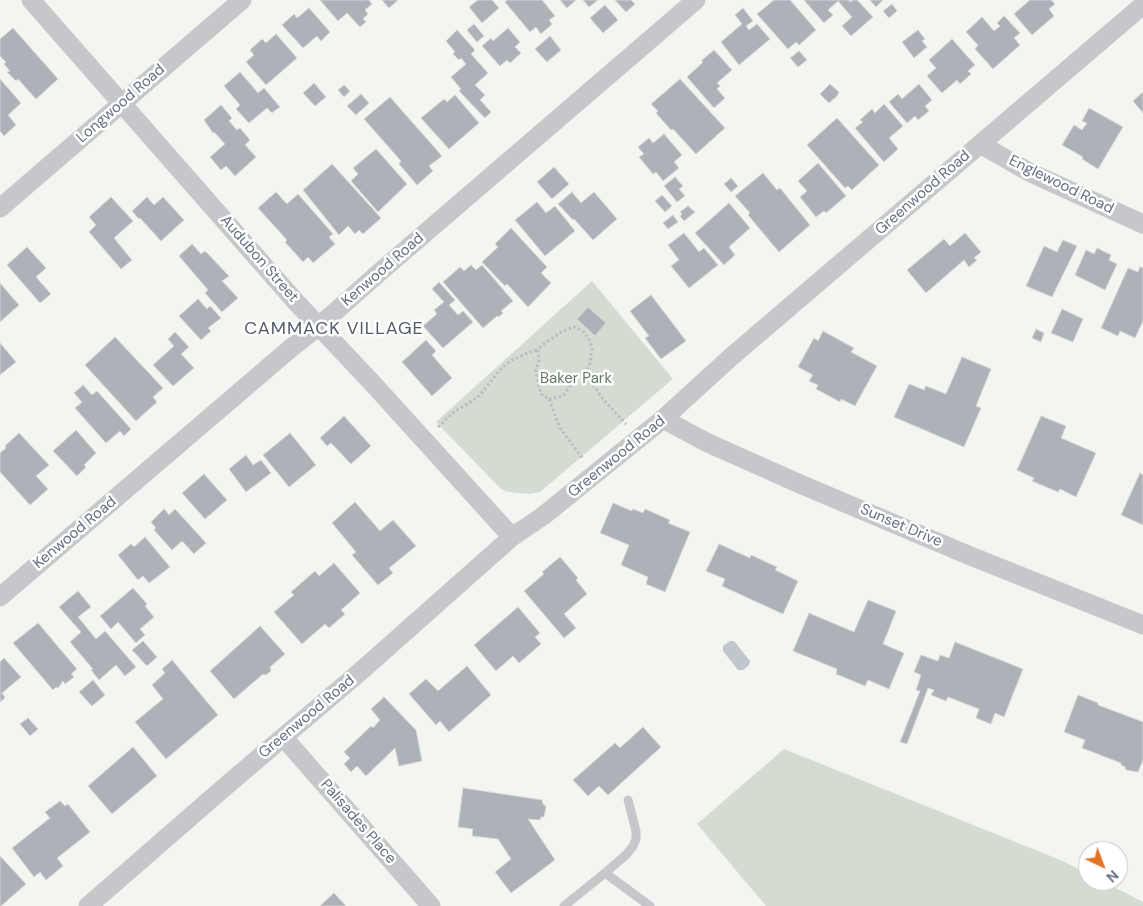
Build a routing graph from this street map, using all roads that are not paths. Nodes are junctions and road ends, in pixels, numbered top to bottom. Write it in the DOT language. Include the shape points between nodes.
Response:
graph roads {
  1 [pos="31,0"];
  2 [pos="242,0"];
  3 [pos="696,0"];
  4 [pos="1143,4"];
  5 [pos="123,103"];
  6 [pos="980,144"];
  7 [pos="0,208"];
  8 [pos="1143,224"];
  9 [pos="319,326"];
  10 [pos="663,419"];
  11 [pos="512,537"];
  12 [pos="0,598"];
  13 [pos="1143,625"];
  14 [pos="284,738"];
  15 [pos="628,800"];
  16 [pos="605,873"];
  17 [pos="640,902"];
  18 [pos="88,906"];
  19 [pos="431,906"];
  20 [pos="564,906"];
  21 [pos="650,906"];
  1 -- 5 [label="street, Audubon Street"];
  2 -- 5 [label="street, Longwood Road"];
  3 -- 9 [label="street, Kenwood Road"];
  4 -- 6 [label="street, Greenwood Road"];
  5 -- 7 [label="street, Longwood Road"];
  5 -- 9 [label="street, Audubon Street"];
  6 -- 8 [label="street, Englewood Road" via="1029,172"];
  6 -- 10 [label="street, Greenwood Road"];
  9 -- 11 [label="street, Audubon Street"];
  9 -- 12 [label="street, Kenwood Road"];
  10 -- 11 [label="street, Greenwood Road" via="543,516"];
  10 -- 13 [label="street, Sunset Drive" via="800,484"];
  11 -- 14 [label="street, Greenwood Road"];
  14 -- 18 [label="street, Greenwood Road"];
  14 -- 19 [label="street, Palisades Place"];
  15 -- 16 [label="lane" via="636,839 627,854"];
  16 -- 17 [label="lane"];
  16 -- 20 [label="lane"];
  17 -- 21 [label="lane"];
}
